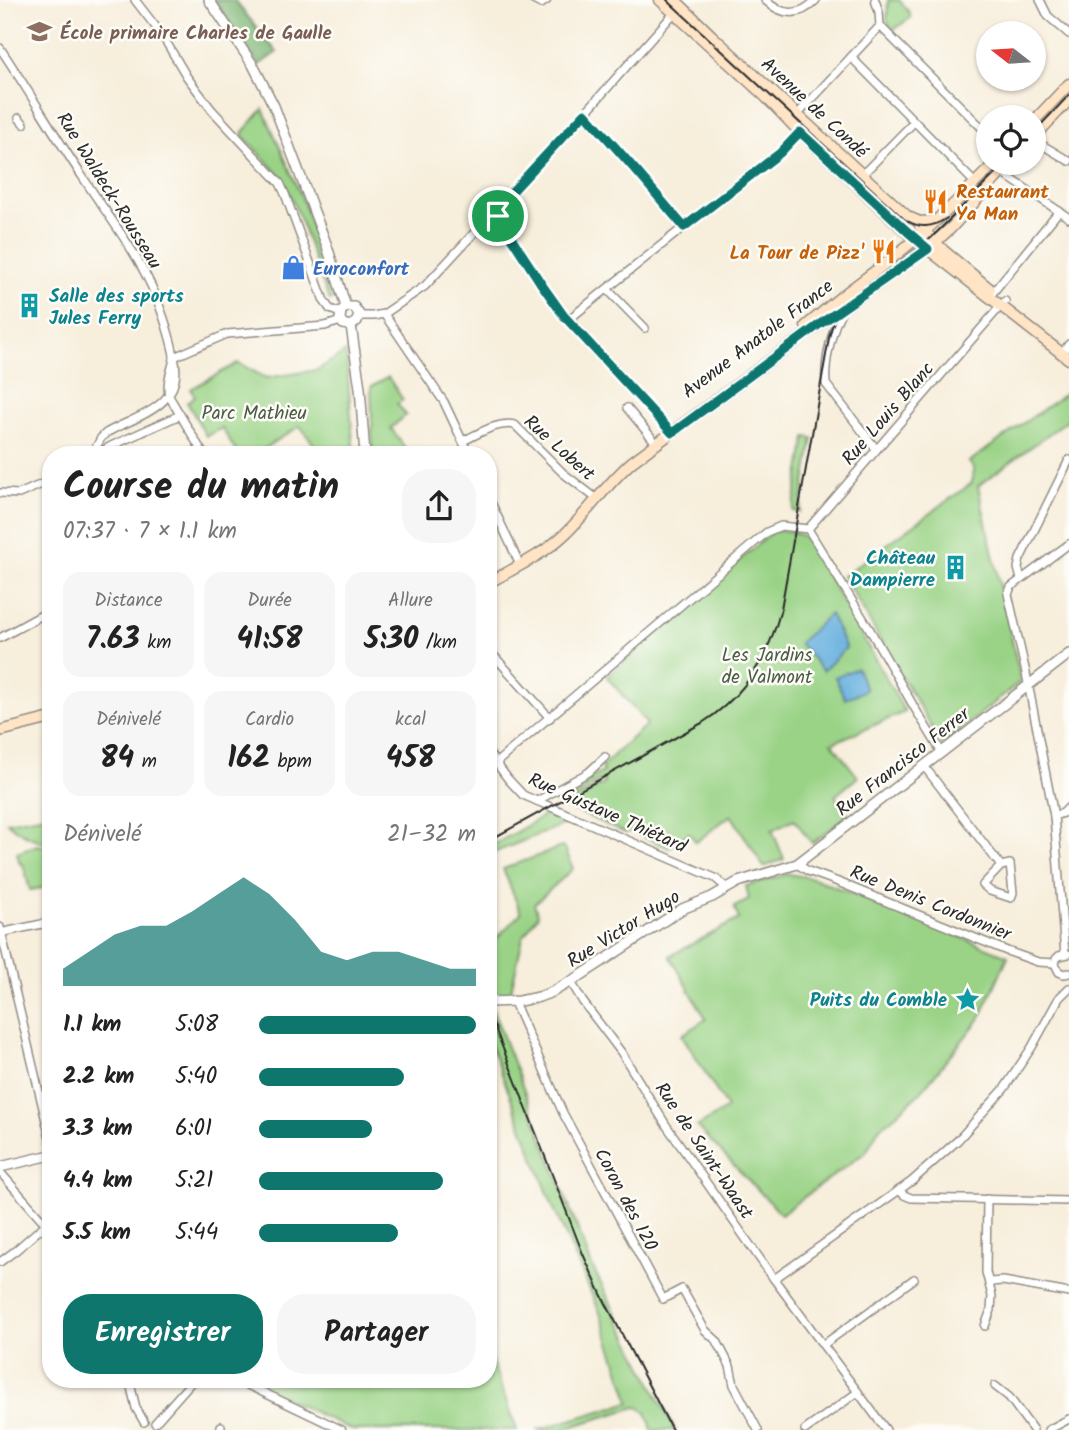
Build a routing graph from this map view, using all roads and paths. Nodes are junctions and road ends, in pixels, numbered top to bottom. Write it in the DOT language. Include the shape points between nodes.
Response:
graph roads {
  1 [pos="135,0"];
  2 [pos="209,0"];
  3 [pos="533,0"];
  4 [pos="547,0"];
  5 [pos="660,0"];
  6 [pos="765,0"];
  7 [pos="816,0"];
  8 [pos="875,0"];
  9 [pos="1040,0"];
  10 [pos="676,6"];
  11 [pos="880,26"];
  12 [pos="1069,34"];
  13 [pos="0,48"];
  14 [pos="851,57"];
  15 [pos="1069,84"];
  16 [pos="1069,100"];
  17 [pos="1046,108"];
  18 [pos="585,113"];
  19 [pos="797,114"];
  20 [pos="914,121"];
  21 [pos="976,122"];
  22 [pos="1046,125"];
  23 [pos="800,132"];
  24 [pos="1046,146"];
  25 [pos="1069,161"];
  26 [pos="862,175"];
  27 [pos="986,175"];
  28 [pos="992,175"];
  29 [pos="1009,175"];
  30 [pos="975,183"];
  31 [pos="494,211"];
  32 [pos="1059,211"];
  33 [pos="1069,218"];
  34 [pos="938,219"];
  35 [pos="915,221"];
  36 [pos="684,227"];
  37 [pos="903,228"];
  38 [pos="920,235"];
  39 [pos="931,245"];
  40 [pos="902,249"];
  41 [pos="607,289"];
  42 [pos="991,294"];
  43 [pos="1003,303"];
  44 [pos="845,306"];
  45 [pos="342,314"];
  46 [pos="384,314"];
  47 [pos="359,316"];
  48 [pos="568,320"];
  49 [pos="351,326"];
  50 [pos="645,328"];
  51 [pos="1067,351"];
  52 [pos="174,358"];
  53 [pos="169,396"];
  54 [pos="627,408"];
  55 [pos="180,415"];
  56 [pos="670,430"];
  57 [pos="463,441"];
  58 [pos="655,441"];
  59 [pos="98,446"];
  60 [pos="111,446"];
  61 [pos="199,446"];
  62 [pos="364,446"];
  63 [pos="465,446"];
  64 [pos="876,449"];
  65 [pos="1069,460"];
  66 [pos="42,484"];
  67 [pos="0,493"];
  68 [pos="594,497"];
  69 [pos="497,515"];
  70 [pos="808,529"];
  71 [pos="1069,544"];
  72 [pos="519,563"];
  73 [pos="497,572"];
  74 [pos="497,577"];
  75 [pos="1021,579"];
  76 [pos="42,615"];
  77 [pos="0,638"];
  78 [pos="1069,654"];
  79 [pos="497,659"];
  80 [pos="1028,686"];
  81 [pos="550,718"];
  82 [pos="42,720"];
  83 [pos="0,731"];
  84 [pos="942,753"];
  85 [pos="605,757"];
  86 [pos="497,762"];
  87 [pos="924,766"];
  88 [pos="537,801"];
  89 [pos="1069,807"];
  90 [pos="1054,816"];
  91 [pos="797,864"];
  92 [pos="1001,866"];
  93 [pos="727,888"];
  94 [pos="1065,905"];
  95 [pos="42,924"];
  96 [pos="0,931"];
  97 [pos="1067,954"];
  98 [pos="1055,963"];
  99 [pos="1069,973"];
  100 [pos="571,982"];
  101 [pos="1069,988"];
  102 [pos="497,1002"];
  103 [pos="509,1002"];
  104 [pos="42,1105"];
  105 [pos="42,1158"];
  106 [pos="0,1170"];
  107 [pos="912,1181"];
  108 [pos="899,1190"];
  109 [pos="925,1197"];
  110 [pos="987,1199"];
  111 [pos="1069,1201"];
  112 [pos="42,1220"];
  113 [pos="42,1231"];
  114 [pos="0,1262"];
  115 [pos="774,1279"];
  116 [pos="914,1279"];
  117 [pos="990,1282"];
  118 [pos="1069,1293"];
  119 [pos="985,1326"];
  120 [pos="823,1345"];
  121 [pos="995,1387"];
  122 [pos="131,1388"];
  123 [pos="186,1388"];
  124 [pos="254,1388"];
  125 [pos="858,1392"];
  126 [pos="1069,1419"];
  127 [pos="142,1426"];
  128 [pos="157,1426"];
  129 [pos="342,1430"];
  130 [pos="758,1430"];
  131 [pos="806,1430"];
  132 [pos="886,1430"];
  133 [pos="1033,1430"];
  134 [pos="1048,1430"];
  1 -- 45 [label="street" via="212,110 280,183 324,301"];
  2 -- 45 [label="street" via="253,65 274,106 327,246"];
  3 -- 4 [label="street" via="541,4"];
  5 -- 10 [label="main road"];
  6 -- 7 [label="street" via="792,12 806,9"];
  8 -- 11 [label="street"];
  9 -- 12 [label="street" via="1048,16"];
  10 -- 18 [label="street"];
  10 -- 19 [label="main road, Avenue de Condé"];
  10 -- 23 [label="main road"];
  11 -- 14 [label="street"];
  11 -- 21 [label="street"];
  13 -- 52 [label="street, Rue Waldeck-Rousseau" via="142,268 159,305"];
  14 -- 19 [label="street"];
  14 -- 20 [label="street"];
  15 -- 17 [label="main road"];
  16 -- 22 [label="main road"];
  18 -- 31 [label="street"];
  18 -- 36 [label="street"];
  19 -- 26 [label="main road, Avenue de Condé"];
  20 -- 26 [label="street"];
  20 -- 30 [label="street"];
  23 -- 36 [label="street" via="780,153"];
  23 -- 37 [label="main road"];
  24 -- 25 [label="street"];
  26 -- 35 [label="main road, Avenue de Condé"];
  27 -- 30 [label="main road, Avenue Anatole France"];
  28 -- 39 [label="main road, Avenue Anatole France" via="951,228"];
  29 -- 32 [label="street"];
  30 -- 34 [label="main road, Avenue Anatole France"];
  31 -- 46 [label="street" via="425,286"];
  31 -- 48 [label="street"];
  32 -- 33 [label="street"];
  32 -- 42 [label="street"];
  34 -- 35 [label="main road"];
  34 -- 38 [label="main road, Avenue Anatole France"];
  35 -- 38 [label="main road, Avenue de Condé"];
  36 -- 41 [label="street"];
  37 -- 38 [label="main road"];
  37 -- 40 [label="main road"];
  38 -- 39 [label="main road"];
  38 -- 40 [label="main road, Avenue Anatole France"];
  39 -- 42 [label="main road"];
  39 -- 44 [label="main road, Avenue Anatole France"];
  40 -- 56 [label="main road, Avenue Anatole France"];
  41 -- 48 [label="street"];
  41 -- 50 [label="street"];
  42 -- 43 [label="main road"];
  43 -- 51 [label="main road"];
  43 -- 64 [label="street, Rue Louis Blanc"];
  44 -- 56 [label="main road, Avenue Anatole France"];
  44 -- 64 [label="street" via="833,333 827,384"];
  45 -- 47 [label="street" via="355,308"];
  45 -- 49 [label="street" via="344,325"];
  45 -- 52 [label="street" via="325,326 227,334"];
  46 -- 47 [label="street"];
  46 -- 57 [label="street" via="444,402"];
  47 -- 49 [label="street"];
  48 -- 56 [label="street"];
  49 -- 62 [label="street"];
  52 -- 53 [label="street, Rue Waldeck-Rousseau"];
  53 -- 55 [label="street"];
  53 -- 59 [label="street" via="106,433"];
  54 -- 58 [label="street"];
  55 -- 60 [label="street"];
  55 -- 61 [label="street"];
  56 -- 58 [label="main road, Avenue Anatole France"];
  57 -- 63 [label="street"];
  57 -- 68 [label="street, Rue Lobert" via="496,426 515,425"];
  58 -- 68 [label="main road, Avenue Anatole France" via="616,468"];
  64 -- 70 [label="street, Rue Louis Blanc"];
  65 -- 75 [label="street" via="1020,559"];
  66 -- 67 [label="street" via="19,494"];
  68 -- 72 [label="main road, Avenue Anatole France"];
  69 -- 72 [label="street"];
  70 -- 81 [label="street" via="786,526 763,535"];
  70 -- 84 [label="street"];
  71 -- 75 [label="street"];
  72 -- 73 [label="main road, Avenue Anatole France"];
  72 -- 74 [label="main road, Avenue Anatole France"];
  75 -- 80 [label="street" via="1009,588 1008,597"];
  76 -- 77 [label="street"];
  78 -- 80 [label="street, Rue Francisco Ferrer"];
  79 -- 81 [label="street"];
  80 -- 84 [label="street, Rue Francisco Ferrer"];
  80 -- 90 [label="street"];
  81 -- 86 [label="street"];
  82 -- 83 [label="main road"];
  84 -- 87 [label="street, Rue Francisco Ferrer"];
  85 -- 88 [label="street" via="589,772"];
  86 -- 88 [label="street, Rue Gustave Thiétard" via="523,795"];
  87 -- 91 [label="street, Rue Francisco Ferrer"];
  87 -- 92 [label="street"];
  88 -- 93 [label="street, Rue Gustave Thiétard" via="715,878"];
  89 -- 90 [label="street"];
  90 -- 94 [label="street"];
  91 -- 93 [label="street, Rue Victor Hugo"];
  91 -- 98 [label="street, Rue Denis Cordonnier" via="1016,954"];
  92 -- 92 [label="street" via="984,885 1012,898 1010,864"];
  93 -- 100 [label="street, Rue Victor Hugo" via="677,912"];
  94 -- 97 [label="street"];
  95 -- 96 [label="street"];
  96 -- 104 [label="street"];
  97 -- 98 [label="street"];
  98 -- 99 [label="street" via="1059,972"];
  100 -- 103 [label="street, Rue Victor Hugo" via="545,995"];
  100 -- 115 [label="street, Rue de Saint-Waast"];
  101 -- 107 [label="street" via="999,1096"];
  102 -- 103 [label="street, Rue Victor Hugo"];
  103 -- 130 [label="street, Coron des 120" via="663,1299 682,1289 717,1341"];
  105 -- 106 [label="street"];
  106 -- 112 [label="street"];
  107 -- 108 [label="street"];
  107 -- 109 [label="street" via="918,1194"];
  108 -- 109 [label="street" via="908,1197"];
  108 -- 115 [label="street"];
  109 -- 110 [label="street"];
  110 -- 111 [label="street"];
  110 -- 117 [label="street" via="986,1272"];
  113 -- 114 [label="street"];
  115 -- 120 [label="street, Rue de Saint-Waast"];
  116 -- 120 [label="street"];
  117 -- 118 [label="street"];
  117 -- 119 [label="street" via="992,1306"];
  120 -- 125 [label="street, Rue de Saint-Waast"];
  121 -- 133 [label="street" via="1009,1397"];
  122 -- 127 [label="street"];
  123 -- 128 [label="street"];
  124 -- 129 [label="street"];
  125 -- 131 [label="street"];
  125 -- 132 [label="street, Rue de Saint-Waast"];
  126 -- 134 [label="street"];
  127 -- 128 [label="street" via="150,1421"];
}
